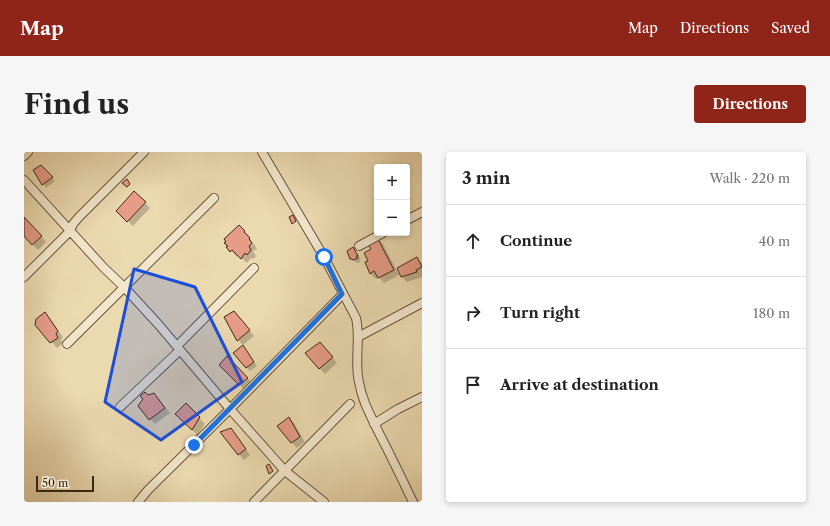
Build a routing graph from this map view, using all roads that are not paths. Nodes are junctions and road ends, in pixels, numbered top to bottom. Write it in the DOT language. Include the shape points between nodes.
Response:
graph roads {
  1 [pos="28,152"];
  2 [pos="144,152"];
  3 [pos="262,152"];
  4 [pos="24,156"];
  5 [pos="24,180"];
  6 [pos="214,198"];
  7 [pos="422,212"];
  8 [pos="410,218"];
  9 [pos="70,231"];
  10 [pos="377,236"];
  11 [pos="359,246"];
  12 [pos="254,268"];
  13 [pos="24,277"];
  14 [pos="125,288"];
  15 [pos="342,294"];
  16 [pos="422,303"];
  17 [pos="358,337"];
  18 [pos="67,344"];
  19 [pos="178,348"];
  20 [pos="422,397"];
  21 [pos="350,404"];
  22 [pos="120,407"];
  23 [pos="230,409"];
  24 [pos="374,424"];
  25 [pos="285,471"];
  26 [pos="138,502"];
  27 [pos="254,502"];
  28 [pos="324,502"];
  29 [pos="413,502"];
  1 -- 4 [label="street"];
  2 -- 9 [label="street" via="79,217"];
  3 -- 15 [label="street" via="324,257"];
  5 -- 9 [label="street"];
  6 -- 14 [label="street"];
  7 -- 8 [label="street"];
  9 -- 13 [label="street"];
  9 -- 14 [label="street"];
  10 -- 11 [label="street"];
  12 -- 19 [label="street"];
  14 -- 18 [label="street"];
  14 -- 19 [label="street"];
  15 -- 17 [label="street" via="356,318"];
  15 -- 23 [label="street"];
  16 -- 17 [label="street"];
  17 -- 24 [label="street" via="358,382"];
  19 -- 22 [label="street"];
  19 -- 23 [label="street"];
  20 -- 24 [label="street"];
  21 -- 25 [label="street"];
  23 -- 25 [label="street"];
  23 -- 26 [label="street"];
  24 -- 29 [label="street"];
  25 -- 27 [label="street"];
  25 -- 28 [label="street"];
}
